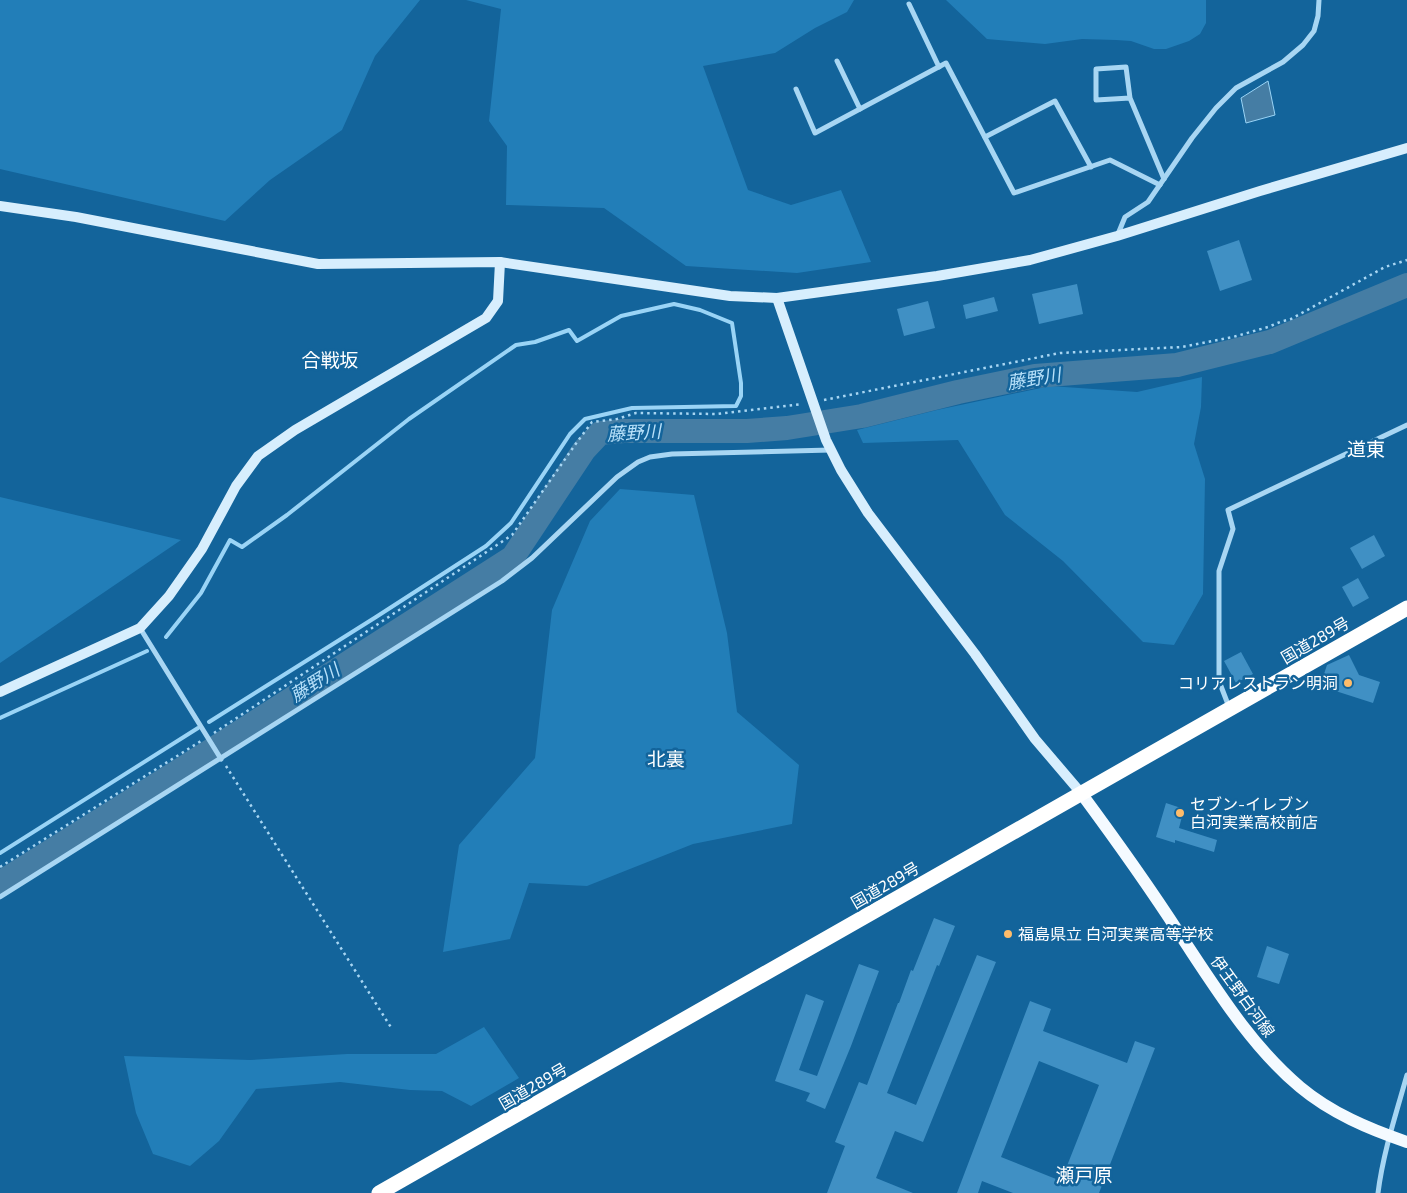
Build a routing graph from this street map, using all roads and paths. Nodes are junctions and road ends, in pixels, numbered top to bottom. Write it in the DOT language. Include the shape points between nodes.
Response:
graph roads {
  1 [pos="1319,0"];
  2 [pos="908,4"];
  3 [pos="837,61"];
  4 [pos="939,67"];
  5 [pos="796,89"];
  6 [pos="1130,98"];
  7 [pos="860,109"];
  8 [pos="985,137"];
  9 [pos="1407,148"];
  10 [pos="1091,167"];
  11 [pos="1164,179"];
  12 [pos="1160,185"];
  13 [pos="0,206"];
  14 [pos="1117,236"];
  15 [pos="500,262"];
  16 [pos="777,298"];
  17 [pos="1407,425"];
  18 [pos="832,450"];
  19 [pos="1407,608"];
  20 [pos="140,628"];
  21 [pos="0,692"];
  22 [pos="1230,709"];
  23 [pos="208,737"];
  24 [pos="221,758"];
  25 [pos="1081,793"];
  26 [pos="0,867"];
  27 [pos="0,897"];
  28 [pos="392,1029"];
  29 [pos="1407,1075"];
  30 [pos="1390,1136"];
  31 [pos="1407,1142"];
  32 [pos="379,1193"];
  33 [pos="1378,1193"];
  1 -- 11 [label="street" via="1314,31 1303,45 1283,62 1236,88 1192,138"];
  2 -- 4 [label="street"];
  3 -- 7 [label="street"];
  4 -- 7 [label="street"];
  4 -- 8 [label="street" via="946,63"];
  5 -- 7 [label="street" via="816,133"];
  6 -- 6 [label="street" via="1126,67 1096,69 1096,100"];
  6 -- 11 [label="street"];
  8 -- 10 [label="street" via="1014,193"];
  8 -- 10 [label="street" via="1055,101"];
  9 -- 14 [label="street"];
  10 -- 12 [label="street" via="1110,160"];
  11 -- 12 [label="street"];
  12 -- 14 [label="street" via="1148,202 1125,217"];
  13 -- 15 [label="street" via="76,217 318,264"];
  14 -- 16 [label="street" via="1030,260"];
  15 -- 16 [label="street" via="730,296"];
  15 -- 20 [label="street" via="498,301 486,318 295,430 258,456 236,486 202,549 169,596"];
  16 -- 18 [label="street"];
  17 -- 22 [label="street" via="1228,510 1232,529 1219,571 1219,681"];
  18 -- 24 [label="street" via="672,454 638,462 617,476 532,558 502,582"];
  18 -- 25 [label="street" via="868,513 1035,739"];
  19 -- 22 [label="highway, 国道289号"];
  20 -- 21 [label="street"];
  20 -- 23 [label="street"];
  22 -- 25 [label="highway, 国道289号"];
  23 -- 24 [label="street"];
  23 -- 26 [label="path"];
  24 -- 27 [label="street"];
  24 -- 28 [label="path"];
  25 -- 30 [label="main road, 伊王野白河線" via="1222,996 1272,1062 1329,1108"];
  25 -- 32 [label="highway, 国道289号"];
  29 -- 30 [label="street"];
  30 -- 31 [label="main road, 伊王野白河線"];
  30 -- 33 [label="street"];
}
